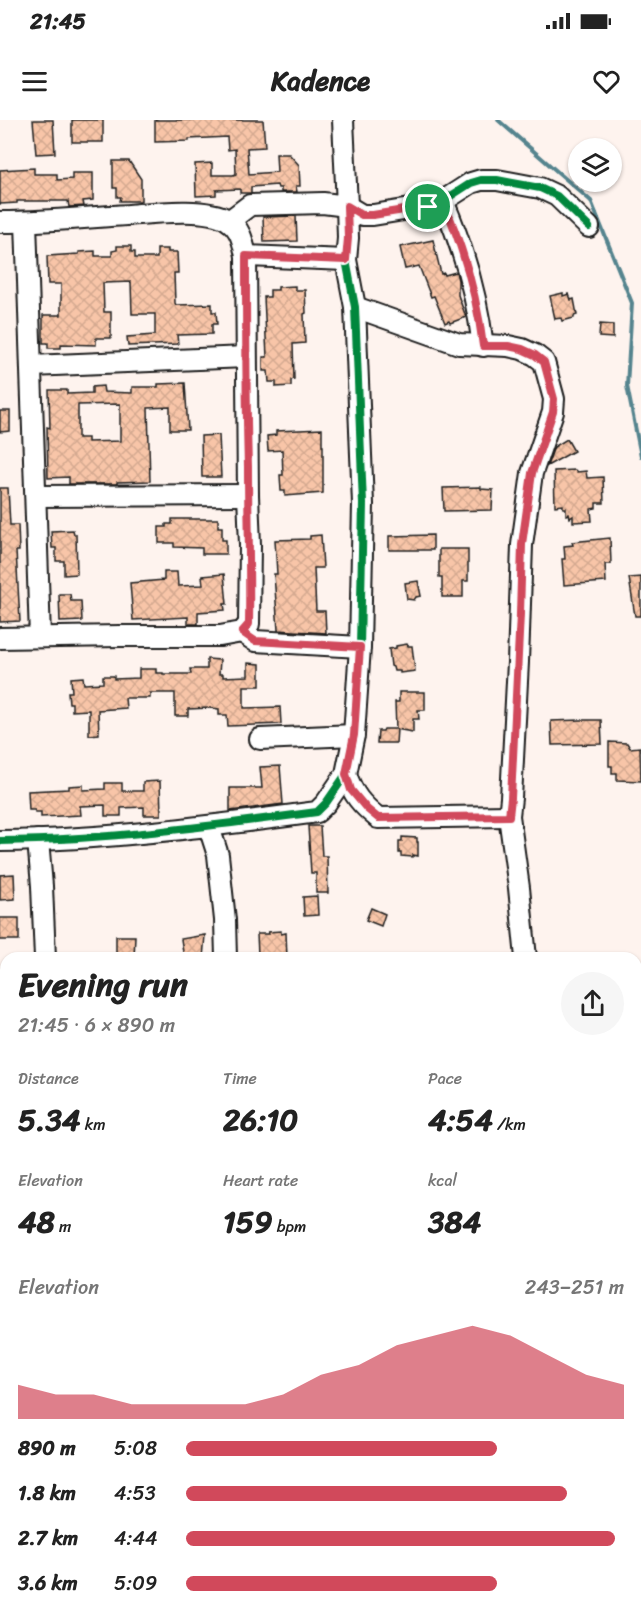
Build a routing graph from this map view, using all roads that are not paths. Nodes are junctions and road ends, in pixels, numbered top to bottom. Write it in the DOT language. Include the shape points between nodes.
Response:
graph roads {
  1 [pos="343,120"];
  2 [pos="443,201"];
  3 [pos="347,206"];
  4 [pos="229,221"];
  5 [pos="0,222"];
  6 [pos="26,222"];
  7 [pos="589,227"];
  8 [pos="246,256"];
  9 [pos="346,260"];
  10 [pos="355,307"];
  11 [pos="483,346"];
  12 [pos="246,357"];
  13 [pos="31,366"];
  14 [pos="248,495"];
  15 [pos="36,496"];
  16 [pos="242,632"];
  17 [pos="40,637"];
  18 [pos="0,638"];
  19 [pos="360,647"];
  20 [pos="354,735"];
  21 [pos="260,739"];
  22 [pos="346,774"];
  23 [pos="509,816"];
  24 [pos="209,827"];
  25 [pos="38,840"];
  26 [pos="0,841"];
  27 [pos="45,952"];
  28 [pos="226,952"];
  29 [pos="525,952"];
  1 -- 3 [label="street"];
  2 -- 3 [label="street" via="373,215 362,215"];
  2 -- 7 [label="street" via="471,183 497,180 540,188 557,196"];
  2 -- 11 [label="street" via="457,233 479,314"];
  3 -- 4 [label="street" via="250,204"];
  3 -- 9 [label="street"];
  4 -- 6 [label="street" via="213,214 180,212"];
  4 -- 8 [label="street" via="242,235"];
  5 -- 6 [label="street"];
  6 -- 13 [label="street"];
  8 -- 9 [label="street"];
  8 -- 12 [label="street"];
  9 -- 10 [label="street"];
  10 -- 11 [label="street" via="459,344"];
  10 -- 19 [label="street" via="363,504"];
  11 -- 23 [label="street" via="508,346 535,355 544,362 554,399 532,473 522,544"];
  12 -- 13 [label="street"];
  12 -- 14 [label="street"];
  13 -- 15 [label="street"];
  14 -- 15 [label="street"];
  14 -- 16 [label="street" via="249,624"];
  15 -- 17 [label="street"];
  16 -- 17 [label="street" via="220,636"];
  16 -- 19 [label="street" via="255,641"];
  17 -- 18 [label="street"];
  19 -- 20 [label="street"];
  20 -- 21 [label="street"];
  20 -- 22 [label="street"];
  22 -- 23 [label="street" via="351,790 378,818"];
  22 -- 24 [label="street" via="317,812"];
  23 -- 29 [label="street"];
  24 -- 25 [label="street"];
  24 -- 28 [label="street" via="218,855"];
  25 -- 26 [label="street"];
  25 -- 27 [label="street"];
}
